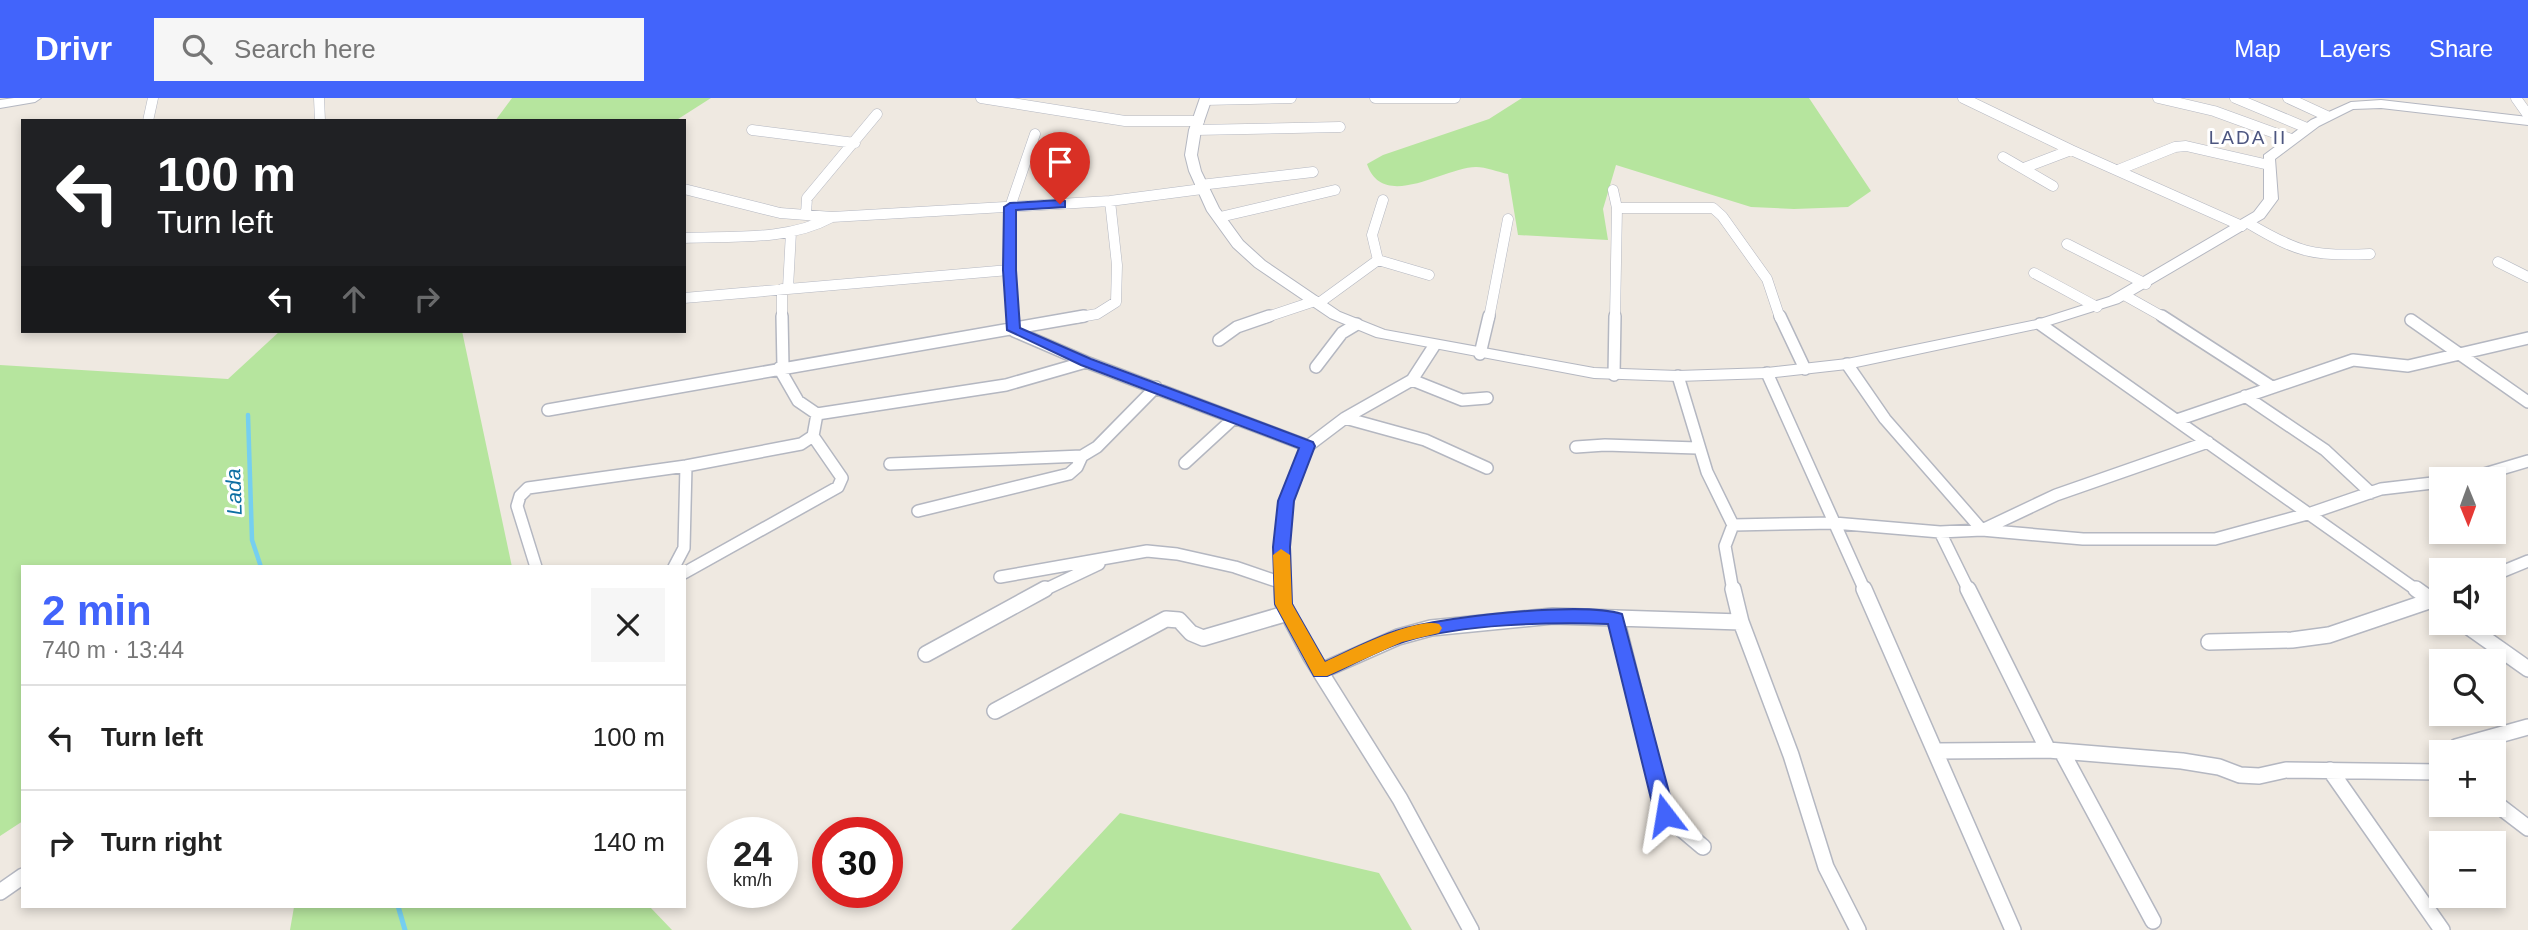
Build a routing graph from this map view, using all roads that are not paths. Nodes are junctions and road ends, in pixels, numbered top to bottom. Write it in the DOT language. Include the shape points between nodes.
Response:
graph roads {
  1 [pos="35,98"];
  2 [pos="153,98"];
  3 [pos="319,98"];
  4 [pos="981,98"];
  5 [pos="1291,98"];
  6 [pos="1374,98"];
  7 [pos="1455,98"];
  8 [pos="1963,98"];
  9 [pos="2158,98"];
  10 [pos="2235,98"];
  11 [pos="2288,98"];
  12 [pos="2516,98"];
  13 [pos="1206,99"];
  14 [pos="2378,101"];
  15 [pos="0,104"];
  16 [pos="877,114"];
  17 [pos="2528,115"];
  18 [pos="148,119"];
  19 [pos="320,119"];
  20 [pos="2528,121"];
  21 [pos="2316,122"];
  22 [pos="1197,125"];
  23 [pos="1340,127"];
  24 [pos="752,130"];
  25 [pos="1035,134"];
  26 [pos="2291,139"];
  27 [pos="855,143"];
  28 [pos="2071,150"];
  29 [pos="2003,157"];
  30 [pos="2269,165"];
  31 [pos="2024,168"];
  32 [pos="2118,170"];
  33 [pos="1313,172"];
  34 [pos="2053,186"];
  35 [pos="1201,187"];
  36 [pos="1335,190"];
  37 [pos="1613,190"];
  38 [pos="686,191"];
  39 [pos="1384,200"];
  40 [pos="1110,201"];
  41 [pos="1010,207"];
  42 [pos="1617,208"];
  43 [pos="806,214"];
  44 [pos="832,217"];
  45 [pos="1220,217"];
  46 [pos="1508,219"];
  47 [pos="2245,224"];
  48 [pos="791,232"];
  49 [pos="686,238"];
  50 [pos="2067,244"];
  51 [pos="2370,254"];
  52 [pos="1378,260"];
  53 [pos="2498,262"];
  54 [pos="1009,270"];
  55 [pos="2034,273"];
  56 [pos="1429,275"];
  57 [pos="2528,277"];
  58 [pos="2146,284"];
  59 [pos="785,289"];
  60 [pos="2124,295"];
  61 [pos="686,298"];
  62 [pos="1317,302"];
  63 [pos="2098,307"];
  64 [pos="2411,320"];
  65 [pos="1357,324"];
  66 [pos="2040,324"];
  67 [pos="1014,330"];
  68 [pos="2528,338"];
  69 [pos="1219,340"];
  70 [pos="1434,346"];
  71 [pos="1480,354"];
  72 [pos="2462,355"];
  73 [pos="1086,362"];
  74 [pos="1847,364"];
  75 [pos="1316,366"];
  76 [pos="781,368"];
  77 [pos="1805,369"];
  78 [pos="1767,373"];
  79 [pos="1614,375"];
  80 [pos="1678,376"];
  81 [pos="1412,380"];
  82 [pos="1156,387"];
  83 [pos="2272,387"];
  84 [pos="2245,397"];
  85 [pos="1487,398"];
  86 [pos="2528,401"];
  87 [pos="548,410"];
  88 [pos="817,414"];
  89 [pos="1234,418"];
  90 [pos="1345,418"];
  91 [pos="2177,420"];
  92 [pos="813,436"];
  93 [pos="2208,442"];
  94 [pos="1307,446"];
  95 [pos="1576,447"];
  96 [pos="1697,448"];
  97 [pos="1082,456"];
  98 [pos="2528,461"];
  99 [pos="1185,463"];
  100 [pos="890,464"];
  101 [pos="686,466"];
  102 [pos="1487,468"];
  103 [pos="2506,468"];
  104 [pos="2429,484"];
  105 [pos="2371,493"];
  106 [pos="918,511"];
  107 [pos="2311,513"];
  108 [pos="1834,523"];
  109 [pos="1733,525"];
  110 [pos="1982,530"];
  111 [pos="1940,532"];
  112 [pos="1112,558"];
  113 [pos="2528,561"];
  114 [pos="535,565"];
  115 [pos="675,565"];
  116 [pos="2506,570"];
  117 [pos="686,572"];
  118 [pos="1000,577"];
  119 [pos="1282,583"];
  120 [pos="2429,595"];
  121 [pos="2429,604"];
  122 [pos="1288,613"];
  123 [pos="1616,618"];
  124 [pos="1741,622"];
  125 [pos="2480,635"];
  126 [pos="2209,642"];
  127 [pos="926,654"];
  128 [pos="2528,669"];
  129 [pos="1321,671"];
  130 [pos="995,711"];
  131 [pos="2528,727"];
  132 [pos="2481,740"];
  133 [pos="1937,751"];
  134 [pos="2055,751"];
  135 [pos="2330,770"];
  136 [pos="2429,772"];
  137 [pos="2506,811"];
  138 [pos="2528,828"];
  139 [pos="1703,847"];
  140 [pos="21,877"];
  141 [pos="0,892"];
  142 [pos="2153,921"];
  143 [pos="1471,930"];
  144 [pos="1858,930"];
  145 [pos="2013,930"];
  146 [pos="2442,930"];
  1 -- 15 [label="street"];
  2 -- 18 [label="street"];
  3 -- 19 [label="street"];
  4 -- 22 [label="street" via="1125,121"];
  5 -- 13 [label="street"];
  6 -- 7 [label="street"];
  8 -- 28 [label="street"];
  9 -- 26 [label="street" via="2214,111"];
  10 -- 21 [label="street"];
  11 -- 21 [label="street"];
  12 -- 17 [label="street"];
  13 -- 22 [label="street"];
  14 -- 20 [label="street"];
  14 -- 21 [label="street" via="2351,106"];
  16 -- 27 [label="street"];
  21 -- 26 [label="street"];
  22 -- 23 [label="street"];
  22 -- 35 [label="street" via="1191,155"];
  24 -- 27 [label="street"];
  25 -- 41 [label="street"];
  26 -- 30 [label="street" via="2269,158"];
  27 -- 43 [label="street" via="807,198"];
  28 -- 31 [label="street"];
  28 -- 32 [label="street"];
  29 -- 31 [label="street"];
  30 -- 32 [label="street" via="2196,147 2175,147"];
  30 -- 47 [label="street" via="2271,199"];
  31 -- 34 [label="street"];
  32 -- 47 [label="street"];
  33 -- 35 [label="street"];
  35 -- 40 [label="street"];
  35 -- 45 [label="street"];
  36 -- 45 [label="street"];
  37 -- 42 [label="street"];
  38 -- 43 [label="street" via="780,213"];
  39 -- 52 [label="street" via="1372,236"];
  40 -- 41 [label="street"];
  40 -- 67 [label="street" via="1116,302 1097,314"];
  41 -- 44 [label="street"];
  41 -- 54 [label="street"];
  42 -- 77 [label="street" via="1713,208 1767,279"];
  42 -- 79 [label="street"];
  43 -- 44 [label="street"];
  44 -- 48 [label="street"];
  45 -- 62 [label="street" via="1238,244 1260,264"];
  46 -- 71 [label="street"];
  47 -- 51 [label="street" via="2308,253"];
  47 -- 58 [label="street"];
  48 -- 49 [label="street"];
  48 -- 59 [label="street"];
  50 -- 58 [label="street"];
  52 -- 56 [label="street"];
  52 -- 62 [label="street"];
  53 -- 57 [label="street"];
  54 -- 59 [label="street"];
  54 -- 67 [label="street"];
  55 -- 63 [label="street"];
  58 -- 60 [label="street"];
  59 -- 61 [label="street"];
  59 -- 76 [label="street"];
  60 -- 63 [label="street"];
  60 -- 83 [label="street" via="2188,330"];
  62 -- 65 [label="street"];
  62 -- 69 [label="street" via="1237,327"];
  63 -- 66 [label="street"];
  64 -- 72 [label="street"];
  65 -- 70 [label="street"];
  65 -- 75 [label="street" via="1342,333"];
  66 -- 74 [label="street"];
  66 -- 91 [label="street"];
  67 -- 73 [label="street"];
  67 -- 76 [label="street"];
  68 -- 72 [label="street"];
  70 -- 71 [label="street"];
  70 -- 81 [label="street"];
  71 -- 79 [label="street"];
  72 -- 83 [label="street" via="2408,366 2353,360"];
  72 -- 86 [label="street"];
  73 -- 82 [label="street"];
  73 -- 88 [label="street" via="1006,384"];
  74 -- 77 [label="street"];
  74 -- 110 [label="street" via="1885,419"];
  76 -- 87 [label="street"];
  76 -- 88 [label="street" via="798,401"];
  77 -- 78 [label="street"];
  78 -- 80 [label="street"];
  78 -- 108 [label="street"];
  79 -- 80 [label="street"];
  80 -- 96 [label="street"];
  81 -- 85 [label="street" via="1462,400"];
  81 -- 90 [label="street"];
  82 -- 89 [label="street"];
  82 -- 97 [label="street" via="1097,447"];
  83 -- 84 [label="street"];
  84 -- 91 [label="street"];
  84 -- 105 [label="street" via="2325,450"];
  88 -- 92 [label="street"];
  89 -- 94 [label="street"];
  89 -- 99 [label="street"];
  90 -- 94 [label="street"];
  90 -- 102 [label="street" via="1425,440"];
  91 -- 93 [label="street"];
  92 -- 101 [label="street" via="801,444"];
  92 -- 117 [label="street" via="842,478 838,487"];
  93 -- 107 [label="street"];
  93 -- 110 [label="street" via="2056,495"];
  94 -- 119 [label="street" via="1286,501"];
  95 -- 96 [label="street"];
  96 -- 109 [label="street" via="1721,509"];
  97 -- 100 [label="street"];
  97 -- 106 [label="street" via="1069,474"];
  98 -- 103 [label="street"];
  101 -- 114 [label="street" via="528,488 517,506"];
  101 -- 115 [label="street" via="684,548"];
  104 -- 105 [label="street"];
  105 -- 107 [label="street"];
  107 -- 110 [label="street" via="2215,539 2083,539"];
  107 -- 120 [label="street"];
  108 -- 109 [label="street"];
  108 -- 111 [label="street"];
  108 -- 133 [label="street"];
  109 -- 124 [label="street" via="1725,546"];
  110 -- 111 [label="street"];
  111 -- 134 [label="street"];
  112 -- 118 [label="street"];
  112 -- 119 [label="street" via="1147,551 1177,554"];
  112 -- 127 [label="street"];
  113 -- 116 [label="street"];
  119 -- 122 [label="street"];
  121 -- 126 [label="street" via="2329,635"];
  122 -- 129 [label="street"];
  122 -- 130 [label="street" via="1203,638 1179,620 1166,619"];
  123 -- 124 [label="street"];
  123 -- 129 [label="street" via="1553,616 1431,628 1398,637"];
  123 -- 139 [label="street" via="1665,815"];
  124 -- 144 [label="street" via="1791,755 1826,867"];
  125 -- 128 [label="street"];
  129 -- 143 [label="street" via="1400,799"];
  131 -- 132 [label="street"];
  133 -- 134 [label="street"];
  133 -- 145 [label="street"];
  134 -- 135 [label="street" via="2182,761 2240,775"];
  134 -- 142 [label="street"];
  135 -- 136 [label="street"];
  135 -- 146 [label="street"];
  137 -- 138 [label="street"];
  140 -- 141 [label="street"];
}
